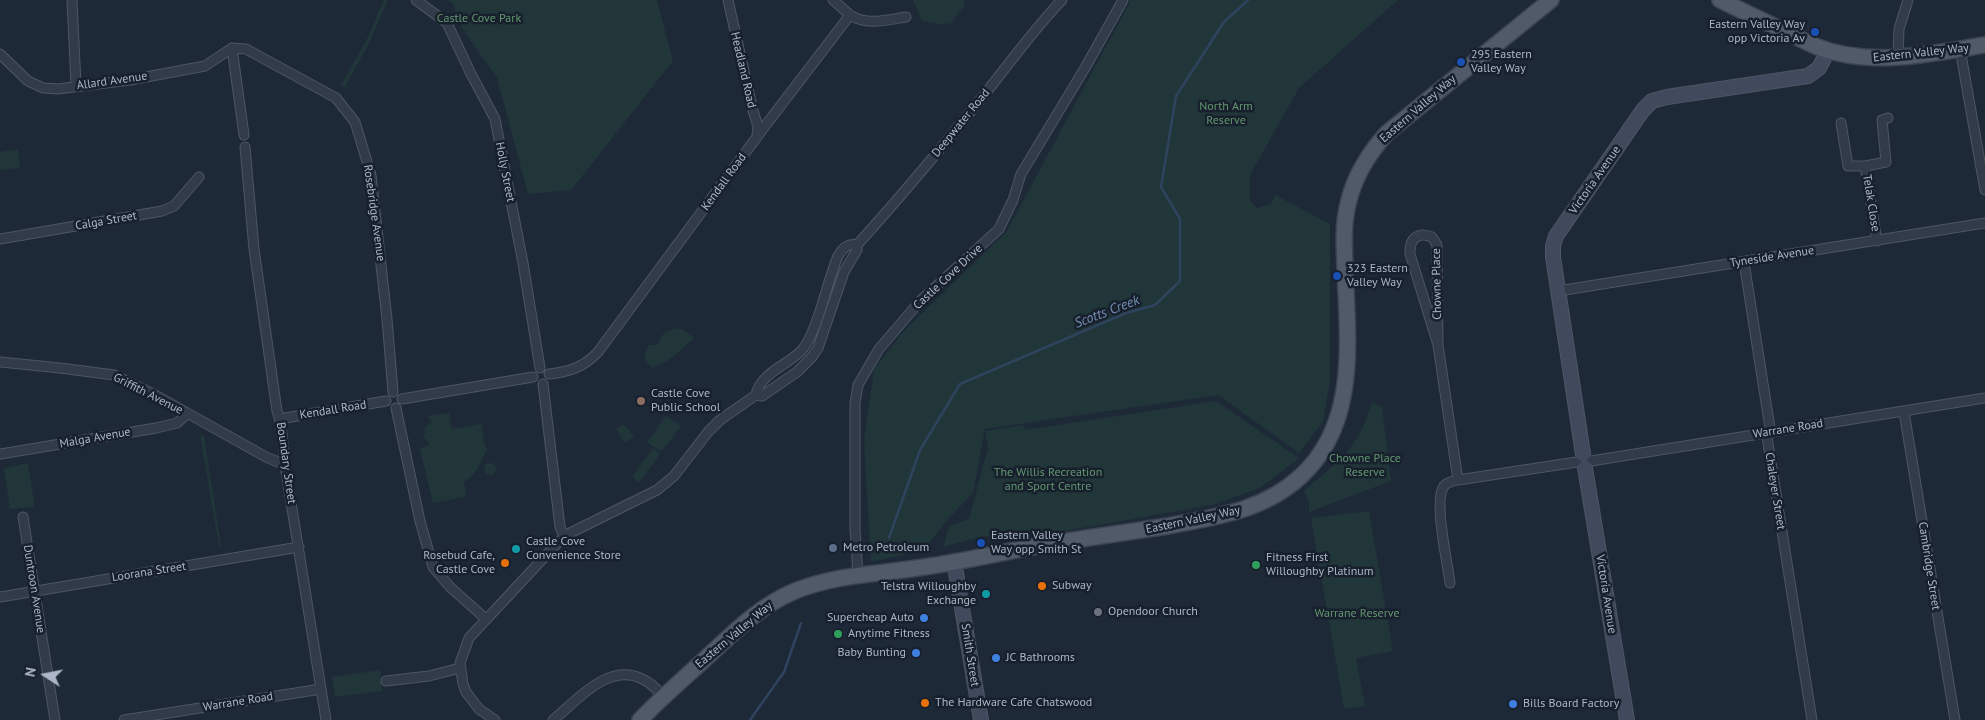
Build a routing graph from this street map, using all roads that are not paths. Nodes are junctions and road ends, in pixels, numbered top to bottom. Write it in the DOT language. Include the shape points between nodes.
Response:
graph roads {
  1 [pos="72,0"];
  2 [pos="416,0"];
  3 [pos="728,0"];
  4 [pos="833,0"];
  5 [pos="1062,0"];
  6 [pos="1123,0"];
  7 [pos="1551,0"];
  8 [pos="1720,0"];
  9 [pos="1908,0"];
  10 [pos="850,14"];
  11 [pos="906,17"];
  12 [pos="1985,45"];
  13 [pos="232,48"];
  14 [pos="1960,49"];
  15 [pos="1828,51"];
  16 [pos="0,54"];
  17 [pos="1898,58"];
  18 [pos="76,86"];
  19 [pos="1888,118"];
  20 [pos="1840,123"];
  21 [pos="244,135"];
  22 [pos="756,139"];
  23 [pos="246,147"];
  24 [pos="1865,166"];
  25 [pos="199,177"];
  26 [pos="1985,190"];
  27 [pos="1985,223"];
  28 [pos="0,239"];
  29 [pos="1877,241"];
  30 [pos="857,244"];
  31 [pos="1744,262"];
  32 [pos="1558,292"];
  33 [pos="1438,346"];
  34 [pos="0,362"];
  35 [pos="540,368"];
  36 [pos="549,374"];
  37 [pos="533,377"];
  38 [pos="543,384"];
  39 [pos="392,392"];
  40 [pos="756,395"];
  41 [pos="1985,398"];
  42 [pos="402,399"];
  43 [pos="386,402"];
  44 [pos="396,408"];
  45 [pos="1904,412"];
  46 [pos="187,414"];
  47 [pos="281,420"];
  48 [pos="1768,433"];
  49 [pos="0,454"];
  50 [pos="1584,461"];
  51 [pos="285,465"];
  52 [pos="1458,480"];
  53 [pos="23,517"];
  54 [pos="564,536"];
  55 [pos="299,547"];
  56 [pos="954,561"];
  57 [pos="858,575"];
  58 [pos="1450,583"];
  59 [pos="34,591"];
  60 [pos="0,597"];
  61 [pos="486,619"];
  62 [pos="460,668"];
  63 [pos="386,681"];
  64 [pos="321,689"];
  65 [pos="663,696"];
  66 [pos="190,710"];
  67 [pos="55,720"];
  68 [pos="124,720"];
  69 [pos="192,720"];
  70 [pos="326,720"];
  71 [pos="495,720"];
  72 [pos="553,720"];
  73 [pos="640,720"];
  74 [pos="981,720"];
  75 [pos="1627,720"];
  76 [pos="1812,720"];
  77 [pos="1954,720"];
  1 -- 18 [label="street"];
  2 -- 35 [label="street, Holly Street" via="447,23 495,119"];
  3 -- 22 [label="street, Headland Road" via="758,126"];
  4 -- 10 [label="street"];
  5 -- 30 [label="street, Deepwater Road" via="925,167"];
  6 -- 57 [label="street, Castle Cove Drive" via="1021,174 999,229 921,300 879,349 858,385 855,529"];
  7 -- 56 [label="main road, Eastern Valley Way" via="1386,133 1366,159 1351,191 1345,223 1347,369 1342,404 1330,438 1302,476 1266,500 1219,517"];
  8 -- 15 [label="main road, Eastern Valley Way"];
  9 -- 17 [label="street" via="1899,29"];
  10 -- 11 [label="street" via="857,20 867,21"];
  10 -- 22 [label="street, Kendall Road"];
  12 -- 14 [label="main road, Eastern Valley Way"];
  13 -- 18 [label="street, Allard Avenue" via="205,66"];
  13 -- 21 [label="street"];
  13 -- 39 [label="street, Rosebridge Avenue" via="246,49 336,98 355,122 371,175"];
  14 -- 17 [label="main road, Eastern Valley Way"];
  14 -- 26 [label="street"];
  15 -- 17 [label="main road, Eastern Valley Way" via="1872,59"];
  15 -- 32 [label="street, Victoria Avenue" via="1819,68 1808,76 1667,97 1647,105 1556,236 1553,252"];
  16 -- 18 [label="street, Allard Avenue" via="28,81 43,88"];
  19 -- 24 [label="street, Telak Close" via="1882,120 1886,162"];
  20 -- 24 [label="street, Telak Close" via="1848,166"];
  22 -- 36 [label="street, Kendall Road" via="598,352 578,368"];
  23 -- 47 [label="street, Boundary Street" via="254,249 277,411"];
  24 -- 29 [label="street, Telak Close"];
  25 -- 28 [label="street, Calga Street" via="174,206 162,211"];
  27 -- 29 [label="street, Tyneside Avenue"];
  29 -- 31 [label="street, Tyneside Avenue"];
  30 -- 40 [label="street, Deepwater Road" via="844,248 838,256 810,337 802,350 757,387"];
  30 -- 40 [label="street, Deepwater Road" via="812,357 797,372 762,396"];
  31 -- 32 [label="street, Tyneside Avenue"];
  31 -- 48 [label="street, Chaleyer Street" via="1770,428"];
  32 -- 50 [label="street, Victoria Avenue"];
  33 -- 33 [label="street, Chowne Place" via="1410,254 1412,240 1422,234 1432,237 1437,245"];
  33 -- 52 [label="street, Chowne Place"];
  34 -- 46 [label="street, Griffith Avenue" via="114,375"];
  35 -- 36 [label="street"];
  35 -- 37 [label="street"];
  36 -- 38 [label="street" via="548,381"];
  37 -- 38 [label="street"];
  37 -- 42 [label="street"];
  38 -- 54 [label="street"];
  39 -- 42 [label="street" via="398,393"];
  39 -- 43 [label="street"];
  40 -- 54 [label="street, Deepwater Road" via="720,420 674,476 657,490"];
  41 -- 45 [label="street, Warrane Road"];
  42 -- 44 [label="street"];
  43 -- 44 [label="street"];
  43 -- 47 [label="street, Kendall Road"];
  44 -- 61 [label="street" via="433,566 450,587"];
  45 -- 48 [label="street, Warrane Road"];
  45 -- 77 [label="street, Cambridge Street"];
  46 -- 49 [label="street, Malga Avenue" via="177,423 163,426"];
  46 -- 51 [label="street, Griffith Avenue"];
  47 -- 51 [label="street, Boundary Street"];
  48 -- 50 [label="street, Warrane Road"];
  48 -- 76 [label="street, Chaleyer Street"];
  50 -- 52 [label="street, Warrane Road"];
  50 -- 75 [label="street, Victoria Avenue"];
  51 -- 55 [label="street, Boundary Street"];
  52 -- 58 [label="street, Warrane Road" via="1444,486 1439,507"];
  53 -- 59 [label="street, Duntroon Avenue"];
  54 -- 61 [label="street, Deepwater Road"];
  55 -- 59 [label="street, Loorana Street"];
  55 -- 64 [label="street, Boundary Street"];
  56 -- 57 [label="main road, Eastern Valley Way"];
  56 -- 74 [label="street, Smith Street"];
  57 -- 65 [label="main road, Eastern Valley Way" via="827,581 776,600 758,612"];
  59 -- 60 [label="street, Loorana Street"];
  59 -- 67 [label="street, Duntroon Avenue"];
  61 -- 62 [label="street, Deepwater Road" via="466,643"];
  62 -- 63 [label="street" via="429,676"];
  62 -- 71 [label="street, Deepwater Road" via="466,692 479,709"];
  64 -- 66 [label="street, Warrane Road"];
  64 -- 70 [label="street, Boundary Street"];
  65 -- 72 [label="street" via="647,681 617,675 596,684"];
  65 -- 73 [label="main road, Eastern Valley Way"];
  66 -- 68 [label="street, Warrane Road"];
  66 -- 69 [label="street"];
}
